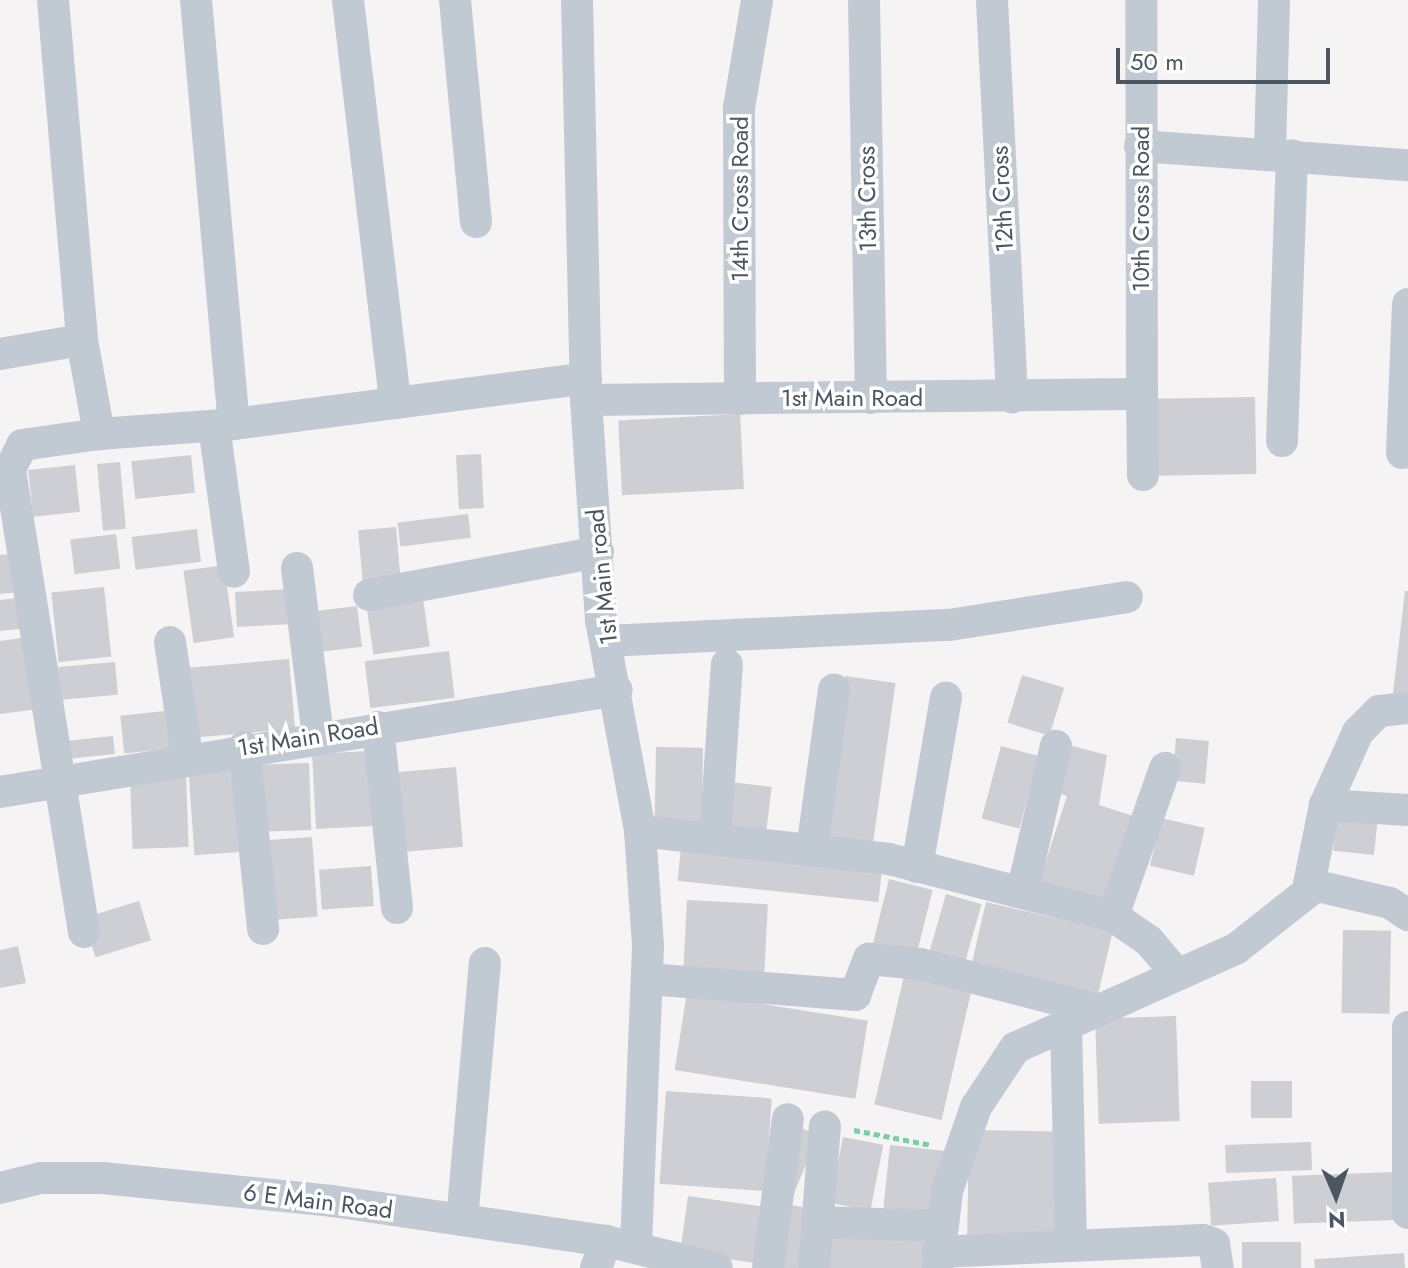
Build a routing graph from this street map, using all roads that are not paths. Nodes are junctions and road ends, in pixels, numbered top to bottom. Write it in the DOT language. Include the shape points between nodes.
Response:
graph roads {
  1 [pos="53,0"];
  2 [pos="196,0"];
  3 [pos="348,0"];
  4 [pos="455,0"];
  5 [pos="577,0"];
  6 [pos="757,0"];
  7 [pos="864,0"];
  8 [pos="992,0"];
  9 [pos="1141,0"];
  10 [pos="1274,0"];
  11 [pos="1140,146"];
  12 [pos="1281,154"];
  13 [pos="1408,165"];
  14 [pos="476,222"];
  15 [pos="1408,304"];
  16 [pos="82,340"];
  17 [pos="0,354"];
  18 [pos="586,389"];
  19 [pos="1130,394"];
  20 [pos="1012,397"];
  21 [pos="871,398"];
  22 [pos="740,399"];
  23 [pos="395,403"];
  24 [pos="224,425"];
  25 [pos="99,434"];
  26 [pos="1282,441"];
  27 [pos="1402,453"];
  28 [pos="1143,475"];
  29 [pos="598,552"];
  30 [pos="297,568"];
  31 [pos="234,572"];
  32 [pos="369,595"];
  33 [pos="1127,597"];
  34 [pos="606,641"];
  35 [pos="170,642"];
  36 [pos="727,664"];
  37 [pos="617,690"];
  38 [pos="834,690"];
  39 [pos="946,697"];
  40 [pos="1408,708"];
  41 [pos="378,727"];
  42 [pos="318,736"];
  43 [pos="1056,746"];
  44 [pos="244,747"];
  45 [pos="187,756"];
  46 [pos="1165,768"];
  47 [pos="55,778"];
  48 [pos="0,792"];
  49 [pos="1325,805"];
  50 [pos="1408,810"];
  51 [pos="640,831"];
  52 [pos="715,839"];
  53 [pos="812,850"];
  54 [pos="917,867"];
  55 [pos="1313,888"];
  56 [pos="1022,893"];
  57 [pos="397,908"];
  58 [pos="1408,915"];
  59 [pos="1113,916"];
  60 [pos="263,929"];
  61 [pos="84,932"];
  62 [pos="485,963"];
  63 [pos="1176,973"];
  64 [pos="648,979"];
  65 [pos="1080,1016"];
  66 [pos="1408,1027"];
  67 [pos="788,1119"];
  68 [pos="839,1128"];
  69 [pos="0,1188"];
  70 [pos="1408,1198"];
  71 [pos="462,1220"];
  72 [pos="817,1222"];
  73 [pos="1071,1246"];
  74 [pos="939,1249"];
  75 [pos="613,1252"];
  76 [pos="717,1268"];
  77 [pos="768,1268"];
  78 [pos="814,1268"];
  79 [pos="1218,1268"];
  1 -- 16 [label="street"];
  2 -- 24 [label="street"];
  3 -- 23 [label="street"];
  4 -- 14 [label="street"];
  5 -- 18 [label="street, 1st Main road"];
  6 -- 22 [label="street, 14th Cross Road" via="739,108"];
  7 -- 21 [label="street, 13th Cross"];
  8 -- 20 [label="street, 12th Cross"];
  9 -- 11 [label="street, 10th Cross Road"];
  10 -- 12 [label="street"];
  11 -- 12 [label="street"];
  11 -- 19 [label="street, 10th Cross Road"];
  12 -- 13 [label="street"];
  12 -- 26 [label="street"];
  15 -- 27 [label="street"];
  16 -- 17 [label="street"];
  16 -- 25 [label="street"];
  18 -- 22 [label="street, 1st Main Road"];
  18 -- 23 [label="street, 1st Main Road"];
  18 -- 29 [label="street, 1st Main road"];
  19 -- 20 [label="street, 1st Main Road"];
  19 -- 28 [label="street, 10th Cross Road"];
  20 -- 21 [label="street, 1st Main Road"];
  21 -- 22 [label="street, 1st Main Road"];
  23 -- 24 [label="street, 1st Main Road"];
  24 -- 25 [label="street, 1st Main Road"];
  24 -- 31 [label="street"];
  25 -- 47 [label="street, 1st Main Road" via="22,445 11,461"];
  29 -- 32 [label="street"];
  29 -- 34 [label="street, 1st Main road"];
  30 -- 42 [label="street"];
  33 -- 34 [label="street" via="949,625"];
  34 -- 37 [label="street, 1st Main road"];
  35 -- 45 [label="street"];
  36 -- 52 [label="street"];
  37 -- 41 [label="street, 1st Main Road"];
  37 -- 51 [label="street, 1st Main road"];
  38 -- 53 [label="street"];
  39 -- 54 [label="street"];
  40 -- 49 [label="street" via="1367,718"];
  41 -- 42 [label="street, 1st Main Road"];
  41 -- 57 [label="street"];
  42 -- 44 [label="street, 1st Main Road"];
  43 -- 56 [label="street"];
  44 -- 45 [label="street, 1st Main Road"];
  44 -- 60 [label="street"];
  45 -- 47 [label="street, 1st Main Road"];
  46 -- 59 [label="street"];
  47 -- 48 [label="street, 1st Main Road"];
  47 -- 61 [label="street, 1st Main Road"];
  49 -- 50 [label="street"];
  49 -- 55 [label="street" via="1309,869"];
  51 -- 52 [label="street"];
  51 -- 64 [label="street, 1st Main road"];
  52 -- 53 [label="street"];
  53 -- 54 [label="street"];
  54 -- 56 [label="street"];
  55 -- 58 [label="street" via="1390,903"];
  55 -- 63 [label="street" via="1237,948"];
  56 -- 59 [label="street"];
  59 -- 63 [label="street" via="1149,941"];
  62 -- 71 [label="street"];
  63 -- 65 [label="street"];
  64 -- 65 [label="street" via="855,995 869,959 920,964"];
  64 -- 75 [label="street, 1st Main road"];
  65 -- 73 [label="street"];
  65 -- 74 [label="street" via="1015,1048 992,1074 960,1151"];
  66 -- 70 [label="street"];
  67 -- 77 [label="street"];
  68 -- 72 [label="street"];
  69 -- 71 [label="street, 6 E Main Road" via="41,1178 102,1178"];
  71 -- 75 [label="street, 6 E Main Road"];
  72 -- 74 [label="street"];
  72 -- 78 [label="street"];
  73 -- 74 [label="street"];
  73 -- 79 [label="street" via="1203,1240 1214,1244"];
  75 -- 76 [label="street, 6 E Main Road"];
}
